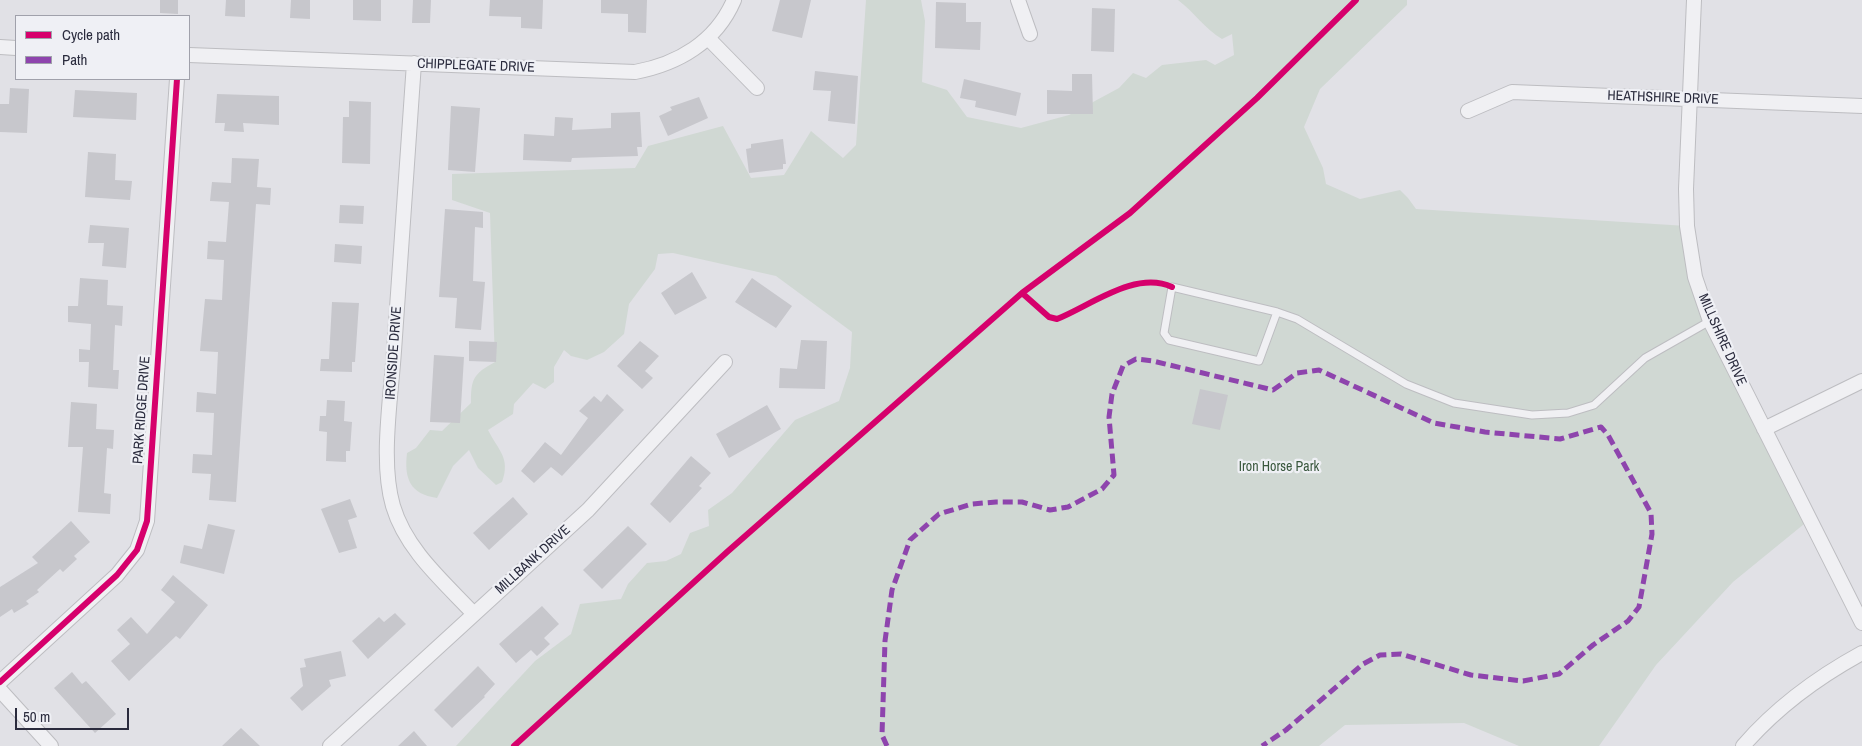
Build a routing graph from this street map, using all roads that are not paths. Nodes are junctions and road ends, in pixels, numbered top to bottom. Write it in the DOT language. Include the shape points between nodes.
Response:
graph roads {
  1 [pos="734,0"];
  2 [pos="1018,0"];
  3 [pos="1694,0"];
  4 [pos="1030,34"];
  5 [pos="708,38"];
  6 [pos="0,47"];
  7 [pos="15,48"];
  8 [pos="190,55"];
  9 [pos="414,63"];
  10 [pos="178,80"];
  11 [pos="757,88"];
  12 [pos="1690,99"];
  13 [pos="1862,106"];
  14 [pos="1468,111"];
  15 [pos="1277,312"];
  16 [pos="1710,321"];
  17 [pos="725,362"];
  18 [pos="1862,381"];
  19 [pos="1764,429"];
  20 [pos="474,614"];
  21 [pos="1862,623"];
  22 [pos="1862,653"];
  23 [pos="0,682"];
  24 [pos="0,690"];
  25 [pos="51,746"];
  26 [pos="330,746"];
  27 [pos="1743,746"];
  1 -- 5 [label="street, CHIPPLEGATE DRIVE"];
  2 -- 4 [label="street"];
  3 -- 12 [label="street, MILLSHIRE DRIVE"];
  5 -- 9 [label="street, CHIPPLEGATE DRIVE" via="680,59 636,72"];
  5 -- 11 [label="street"];
  6 -- 7 [label="street"];
  8 -- 9 [label="street, CHIPPLEGATE DRIVE"];
  9 -- 20 [label="street, IRONSIDE DRIVE" via="390,399 389,488 404,534"];
  10 -- 23 [label="street, PARK RIDGE DRIVE" via="144,536 118,575"];
  12 -- 13 [label="street, HEATHSHIRE DRIVE"];
  12 -- 14 [label="street, HEATHSHIRE DRIVE" via="1512,92"];
  12 -- 16 [label="street, MILLSHIRE DRIVE" via="1686,226 1695,277"];
  15 -- 15 [label="lane" via="1172,287 1164,333 1169,340 1259,361"];
  15 -- 16 [label="lane" via="1297,319 1406,384 1454,403 1532,414 1568,412 1594,405 1645,358"];
  16 -- 19 [label="street, MILLSHIRE DRIVE"];
  17 -- 20 [label="street, MILLBANK DRIVE" via="588,510"];
  18 -- 19 [label="street"];
  19 -- 21 [label="street, MILLSHIRE DRIVE"];
  20 -- 26 [label="street, MILLBANK DRIVE"];
  22 -- 27 [label="street" via="1808,687"];
  24 -- 25 [label="street"];
}
